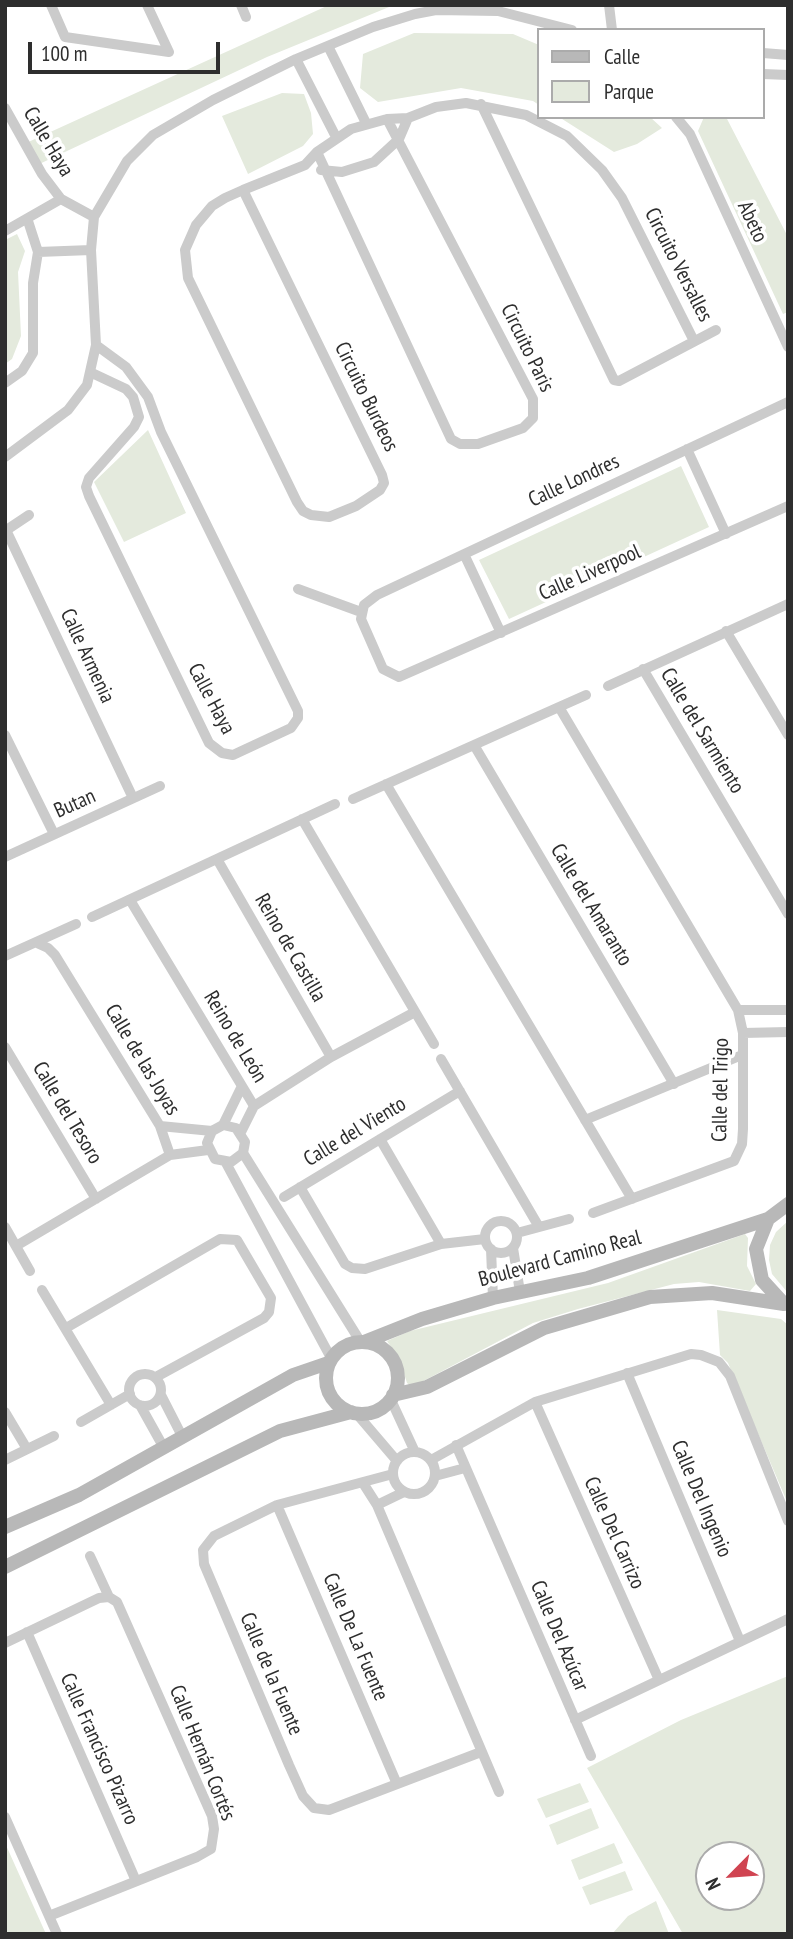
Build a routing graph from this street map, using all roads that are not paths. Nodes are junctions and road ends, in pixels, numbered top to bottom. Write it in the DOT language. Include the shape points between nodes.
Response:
graph roads {
  1 [pos="51,5"];
  2 [pos="147,5"];
  3 [pos="241,5"];
  4 [pos="609,5"];
  5 [pos="246,17"];
  6 [pos="564,28"];
  7 [pos="612,28"];
  8 [pos="328,46"];
  9 [pos="765,53"];
  10 [pos="788,55"];
  11 [pos="296,59"];
  12 [pos="765,74"];
  13 [pos="788,75"];
  14 [pos="481,104"];
  15 [pos="5,108"];
  16 [pos="408,118"];
  17 [pos="387,119"];
  18 [pos="678,119"];
  19 [pos="692,119"];
  20 [pos="366,123"];
  21 [pos="690,134"];
  22 [pos="336,137"];
  23 [pos="398,139"];
  24 [pos="317,152"];
  25 [pos="305,165"];
  26 [pos="325,171"];
  27 [pos="243,190"];
  28 [pos="61,200"];
  29 [pos="94,217"];
  30 [pos="28,221"];
  31 [pos="5,231"];
  32 [pos="91,250"];
  33 [pos="38,252"];
  34 [pos="716,330"];
  35 [pos="694,341"];
  36 [pos="96,345"];
  37 [pos="788,347"];
  38 [pos="92,373"];
  39 [pos="5,383"];
  40 [pos="788,402"];
  41 [pos="687,449"];
  42 [pos="5,457"];
  43 [pos="788,506"];
  44 [pos="29,515"];
  45 [pos="6,531"];
  46 [pos="726,534"];
  47 [pos="464,554"];
  48 [pos="298,589"];
  49 [pos="788,604"];
  50 [pos="361,612"];
  51 [pos="726,631"];
  52 [pos="501,633"];
  53 [pos="643,669"];
  54 [pos="608,686"];
  55 [pos="586,695"];
  56 [pos="559,707"];
  57 [pos="5,735"];
  58 [pos="788,735"];
  59 [pos="474,745"];
  60 [pos="386,785"];
  61 [pos="160,786"];
  62 [pos="134,798"];
  63 [pos="353,799"];
  64 [pos="335,804"];
  65 [pos="302,820"];
  66 [pos="54,834"];
  67 [pos="5,857"];
  68 [pos="217,859"];
  69 [pos="130,900"];
  70 [pos="788,914"];
  71 [pos="92,917"];
  72 [pos="76,924"];
  73 [pos="37,943"];
  74 [pos="5,956"];
  75 [pos="738,1010"];
  76 [pos="788,1010"];
  77 [pos="415,1012"];
  78 [pos="788,1032"];
  79 [pos="743,1033"];
  80 [pos="434,1045"];
  81 [pos="5,1047"];
  82 [pos="742,1055"];
  83 [pos="331,1057"];
  84 [pos="441,1059"];
  85 [pos="674,1084"];
  86 [pos="242,1086"];
  87 [pos="460,1091"];
  88 [pos="254,1106"];
  89 [pos="585,1120"];
  90 [pos="223,1125"];
  91 [pos="160,1126"];
  92 [pos="212,1131"];
  93 [pos="241,1132"];
  94 [pos="380,1139"];
  95 [pos="208,1150"];
  96 [pos="243,1153"];
  97 [pos="170,1155"];
  98 [pos="226,1163"];
  99 [pos="300,1187"];
  100 [pos="284,1197"];
  101 [pos="96,1199"];
  102 [pos="632,1199"];
  103 [pos="785,1203"];
  104 [pos="593,1213"];
  105 [pos="569,1219"];
  106 [pos="768,1219"];
  107 [pos="5,1227"];
  108 [pos="539,1227"];
  109 [pos="517,1233"];
  110 [pos="441,1244"];
  111 [pos="488,1244"];
  112 [pos="16,1246"];
  113 [pos="513,1248"];
  114 [pos="30,1271"];
  115 [pos="42,1290"];
  116 [pos="520,1292"];
  117 [pos="493,1298"];
  118 [pos="786,1304"];
  119 [pos="66,1328"];
  120 [pos="362,1342"];
  121 [pos="330,1361"];
  122 [pos="627,1373"];
  123 [pos="156,1377"];
  124 [pos="130,1394"];
  125 [pos="161,1395"];
  126 [pos="392,1397"];
  127 [pos="535,1402"];
  128 [pos="111,1405"];
  129 [pos="141,1405"];
  130 [pos="5,1412"];
  131 [pos="354,1413"];
  132 [pos="81,1422"];
  133 [pos="54,1436"];
  134 [pos="183,1438"];
  135 [pos="456,1445"];
  136 [pos="164,1448"];
  137 [pos="27,1449"];
  138 [pos="415,1452"];
  139 [pos="5,1460"];
  140 [pos="430,1460"];
  141 [pos="397,1461"];
  142 [pos="465,1468"];
  143 [pos="393,1474"];
  144 [pos="435,1476"];
  145 [pos="363,1483"];
  146 [pos="404,1492"];
  147 [pos="277,1504"];
  148 [pos="377,1505"];
  149 [pos="788,1521"];
  150 [pos="5,1527"];
  151 [pos="90,1556"];
  152 [pos="5,1567"];
  153 [pos="109,1597"];
  154 [pos="788,1619"];
  155 [pos="27,1632"];
  156 [pos="740,1641"];
  157 [pos="5,1643"];
  158 [pos="659,1680"];
  159 [pos="575,1720"];
  160 [pos="481,1752"];
  161 [pos="591,1756"];
  162 [pos="397,1784"];
  163 [pos="499,1792"];
  164 [pos="5,1817"];
  165 [pos="136,1881"];
  166 [pos="49,1916"];
  167 [pos="57,1934"];
  1 -- 2 [label="street" via="65,37 169,52"];
  3 -- 5 [label="street"];
  4 -- 7 [label="street"];
  6 -- 8 [label="street" via="498,11 436,10 373,27"];
  8 -- 11 [label="street"];
  8 -- 20 [label="street"];
  9 -- 10 [label="street"];
  11 -- 22 [label="street"];
  11 -- 29 [label="street" via="153,135 127,161"];
  12 -- 13 [label="street"];
  14 -- 16 [label="street" via="436,107"];
  14 -- 35 [label="street, Circuito Versalles" via="543,122 567,136 602,170 622,198"];
  14 -- 35 [label="street, Circuito Versalles" via="614,380"];
  15 -- 28 [label="street, Calle Haya"];
  16 -- 17 [label="street"];
  16 -- 23 [label="street"];
  17 -- 20 [label="street"];
  17 -- 23 [label="street, Circuito Paris"];
  18 -- 21 [label="street, Abeto"];
  19 -- 21 [label="street"];
  20 -- 22 [label="street"];
  21 -- 37 [label="street, Abeto"];
  22 -- 24 [label="street"];
  23 -- 26 [label="street" via="388,152 366,165"];
  23 -- 26 [label="street, Circuito Paris" via="533,399 533,418 523,428 478,444 452,439"];
  24 -- 25 [label="street"];
  24 -- 26 [label="street, Circuito Paris"];
  25 -- 26 [label="street"];
  25 -- 27 [label="street"];
  27 -- 27 [label="street, Circuito Burdeos" via="212,206 196,225 185,250 188,278 297,502 303,511 329,517 380,490 382,475"];
  28 -- 29 [label="street, Calle Haya"];
  28 -- 30 [label="street"];
  29 -- 32 [label="street"];
  30 -- 31 [label="street"];
  30 -- 33 [label="street"];
  32 -- 33 [label="street"];
  32 -- 36 [label="street"];
  33 -- 39 [label="street" via="33,353 22,371"];
  34 -- 35 [label="street"];
  36 -- 38 [label="street"];
  36 -- 38 [label="street, Calle Haya" via="126,367 148,397 160,432 298,711 291,728 233,755 209,743 87,491 89,478 139,416 125,389"];
  38 -- 42 [label="street" via="68,410"];
  40 -- 41 [label="street, Calle Londres"];
  41 -- 46 [label="street"];
  41 -- 47 [label="street, Calle Londres"];
  43 -- 46 [label="street, Calle Liverpool"];
  44 -- 45 [label="street"];
  45 -- 62 [label="street, Calle Armenia"];
  46 -- 52 [label="street, Calle Liverpool"];
  47 -- 50 [label="street, Calle Londres" via="377,595"];
  47 -- 52 [label="street"];
  48 -- 50 [label="street"];
  49 -- 51 [label="street, Calle del Sarmiento"];
  50 -- 52 [label="street, Calle Liverpool" via="383,669 393,676 408,675"];
  51 -- 53 [label="street, Calle del Sarmiento"];
  51 -- 58 [label="street"];
  53 -- 54 [label="street"];
  53 -- 70 [label="street, Calle del Sarmiento"];
  55 -- 56 [label="street"];
  56 -- 59 [label="street"];
  56 -- 75 [label="street, Calle del Trigo"];
  57 -- 66 [label="street"];
  59 -- 60 [label="street"];
  59 -- 85 [label="street, Calle del Amaranto"];
  60 -- 63 [label="street"];
  60 -- 89 [label="street"];
  61 -- 62 [label="street, Butan"];
  62 -- 66 [label="street, Butan"];
  64 -- 65 [label="street"];
  65 -- 68 [label="street"];
  65 -- 77 [label="street"];
  66 -- 67 [label="street, Butan"];
  68 -- 69 [label="street"];
  68 -- 83 [label="street, Reino de Castilla"];
  69 -- 71 [label="street"];
  69 -- 86 [label="street, Reino de León"];
  72 -- 73 [label="street"];
  73 -- 74 [label="street"];
  73 -- 91 [label="street, Calle de las Joyas" via="55,955"];
  75 -- 76 [label="street, Calle del Trigo"];
  75 -- 79 [label="street, Calle del Trigo"];
  77 -- 80 [label="street"];
  77 -- 83 [label="street, Reino de León"];
  78 -- 79 [label="street, Calle del Trigo"];
  79 -- 82 [label="street, Calle del Trigo"];
  81 -- 101 [label="street, Calle del Tesoro"];
  82 -- 85 [label="street"];
  82 -- 102 [label="street, Calle del Trigo" via="743,1129 734,1161"];
  83 -- 88 [label="street, Reino de León"];
  84 -- 87 [label="street"];
  85 -- 89 [label="street"];
  86 -- 88 [label="street, Reino de León"];
  86 -- 90 [label="street"];
  87 -- 94 [label="street, Calle del Viento"];
  87 -- 108 [label="street"];
  88 -- 93 [label="street"];
  89 -- 102 [label="street"];
  90 -- 92 [label="street"];
  90 -- 93 [label="street"];
  91 -- 92 [label="street"];
  91 -- 97 [label="street, Calle de las Joyas"];
  92 -- 95 [label="street"];
  93 -- 96 [label="street"];
  94 -- 99 [label="street, Calle del Viento"];
  94 -- 110 [label="street"];
  95 -- 97 [label="street"];
  95 -- 98 [label="street"];
  96 -- 98 [label="street"];
  96 -- 120 [label="street"];
  97 -- 101 [label="street"];
  98 -- 121 [label="street"];
  99 -- 100 [label="street"];
  99 -- 110 [label="street, Calle del Viento" via="345,1264 352,1268 365,1269"];
  101 -- 112 [label="street"];
  102 -- 104 [label="street"];
  103 -- 106 [label="street"];
  105 -- 108 [label="street, Calle del Viento"];
  106 -- 116 [label="street, Boulevard Camino Real" via="588,1278"];
  106 -- 118 [label="street" via="760,1233 756,1265 771,1294"];
  107 -- 112 [label="street"];
  108 -- 109 [label="street, Calle del Viento"];
  109 -- 111 [label="street, Calle del Viento" via="511,1224 501,1221 491,1225"];
  109 -- 113 [label="street"];
  110 -- 111 [label="street, Calle del Viento"];
  111 -- 113 [label="street, Calle del Viento" via="499,1253"];
  111 -- 117 [label="street"];
  112 -- 114 [label="street"];
  113 -- 116 [label="street"];
  115 -- 119 [label="street"];
  116 -- 117 [label="street, Boulevard Camino Real"];
  117 -- 120 [label="street, Boulevard Camino Real"];
  118 -- 126 [label="street" via="712,1293 650,1297 544,1328 427,1387"];
  119 -- 123 [label="street" via="220,1239 237,1240 271,1298 269,1312"];
  119 -- 128 [label="street"];
  120 -- 121 [label="street" via="344,1346"];
  120 -- 126 [label="street" via="383,1349 392,1358 397,1383"];
  121 -- 131 [label="street" via="327,1387 340,1407"];
  121 -- 134 [label="street" via="293,1375"];
  122 -- 127 [label="street"];
  122 -- 149 [label="street" via="691,1354 719,1362 730,1376"];
  122 -- 156 [label="street, Calle Del Ingenio"];
  123 -- 124 [label="street" via="147,1373 137,1376 130,1383"];
  123 -- 125 [label="street"];
  124 -- 128 [label="street"];
  124 -- 129 [label="street"];
  125 -- 129 [label="street" via="150,1405"];
  125 -- 134 [label="street"];
  126 -- 131 [label="street" via="374,1411"];
  126 -- 138 [label="street"];
  127 -- 135 [label="street"];
  127 -- 158 [label="street, Calle Del Carrizo"];
  128 -- 132 [label="street"];
  129 -- 136 [label="street"];
  130 -- 137 [label="street"];
  131 -- 141 [label="street"];
  131 -- 152 [label="street" via="280,1431"];
  133 -- 137 [label="street"];
  134 -- 136 [label="street"];
  135 -- 140 [label="street"];
  135 -- 142 [label="street, Calle Del Azúcar"];
  136 -- 150 [label="street" via="79,1495"];
  137 -- 139 [label="street"];
  138 -- 140 [label="street"];
  138 -- 141 [label="street"];
  140 -- 144 [label="street"];
  141 -- 143 [label="street"];
  142 -- 144 [label="street"];
  142 -- 159 [label="street, Calle Del Azúcar"];
  143 -- 145 [label="street"];
  143 -- 146 [label="street"];
  144 -- 146 [label="street" via="424,1492"];
  145 -- 147 [label="street, Calle de la Fuente"];
  145 -- 148 [label="street"];
  146 -- 148 [label="street"];
  147 -- 162 [label="street, Calle De La Fuente"];
  147 -- 162 [label="street, Calle de la Fuente" via="214,1536 201,1555 284,1753 303,1796 320,1811"];
  148 -- 160 [label="street"];
  151 -- 153 [label="street"];
  153 -- 155 [label="street"];
  153 -- 165 [label="street, Calle Hernán Cortés" via="124,1613 214,1829 211,1849"];
  154 -- 156 [label="street, Calle Del Azúcar"];
  155 -- 157 [label="street"];
  155 -- 165 [label="street, Calle Francisco Pizarro"];
  156 -- 158 [label="street, Calle Del Azúcar"];
  158 -- 159 [label="street, Calle Del Azúcar"];
  159 -- 161 [label="street"];
  160 -- 162 [label="street, Calle de la Fuente"];
  160 -- 163 [label="street"];
  164 -- 166 [label="street"];
  165 -- 166 [label="street, Calle Hernán Cortés"];
  166 -- 167 [label="street"];
}
